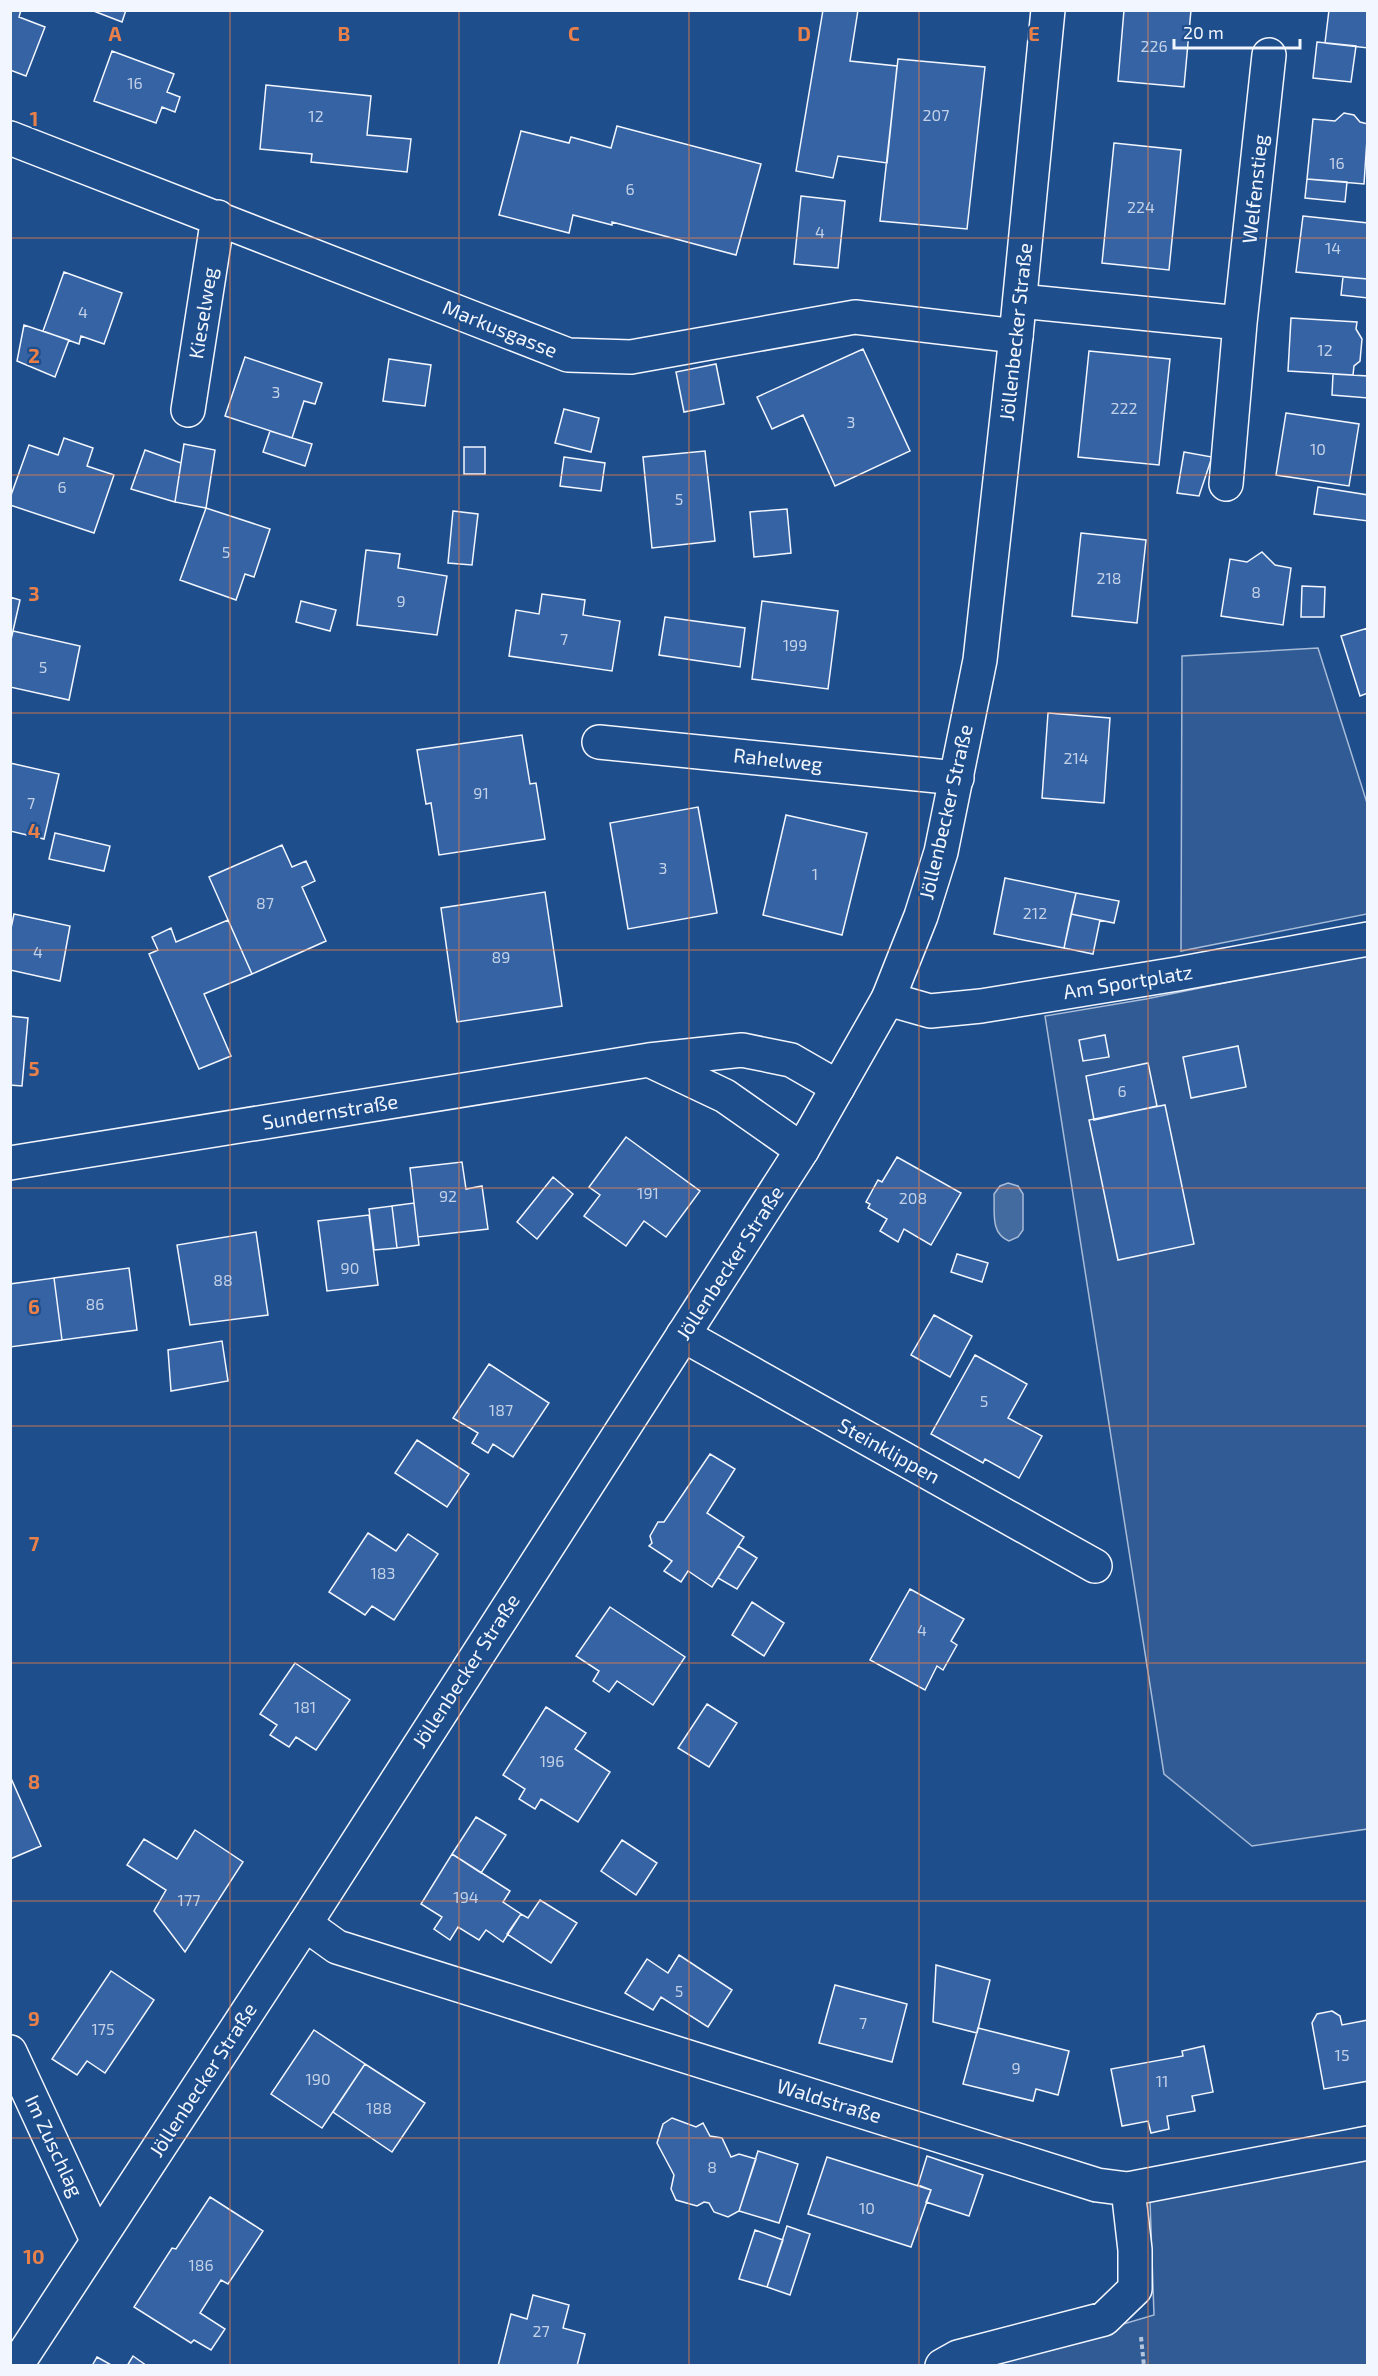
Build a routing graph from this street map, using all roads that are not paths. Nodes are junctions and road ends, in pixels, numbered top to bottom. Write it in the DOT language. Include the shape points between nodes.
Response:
graph roads {
  1 [pos="1048,10"];
  2 [pos="1269,55"];
  3 [pos="10,138"];
  4 [pos="218,217"];
  5 [pos="1020,301"];
  6 [pos="1240,323"];
  7 [pos="1016,336"];
  8 [pos="188,410"];
  9 [pos="1226,484"];
  10 [pos="599,742"];
  11 [pos="957,778"];
  12 [pos="1368,939"];
  13 [pos="888,999"];
  14 [pos="649,1060"];
  15 [pos="838,1087"];
  16 [pos="802,1150"];
  17 [pos="10,1163"];
  18 [pos="683,1335"];
  19 [pos="1095,1566"];
  20 [pos="305,1924"];
  21 [pos="10,2052"];
  22 [pos="1368,2143"];
  23 [pos="1128,2188"];
  24 [pos="97,2240"];
  25 [pos="16,2366"];
  26 [pos="942,2366"];
  1 -- 5 [label="street, Jöllenbecker Straße"];
  2 -- 6 [label="street, Welfenstieg"];
  3 -- 4 [label="street, Markusgasse"];
  4 -- 7 [label="street, Markusgasse" via="568,355 631,357 855,317"];
  4 -- 8 [label="street, Kieselweg"];
  5 -- 6 [label="street"];
  5 -- 7 [label="street, Jöllenbecker Straße"];
  6 -- 9 [label="street, Welfenstieg"];
  7 -- 11 [label="street, Jöllenbecker Straße" via="980,660"];
  10 -- 11 [label="street, Rahelweg"];
  11 -- 13 [label="street, Jöllenbecker Straße" via="941,852"];
  12 -- 13 [label="street, Am Sportplatz" via="981,1006 930,1011"];
  13 -- 15 [label="street, Jöllenbecker Straße"];
  14 -- 15 [label="street, Sundernstraße" via="742,1050 791,1060"];
  14 -- 16 [label="street" via="725,1096"];
  14 -- 17 [label="street, Sundernstraße"];
  15 -- 16 [label="street, Jöllenbecker Straße"];
  16 -- 18 [label="street, Jöllenbecker Straße"];
  18 -- 19 [label="street, Steinklippen"];
  18 -- 20 [label="street, Jöllenbecker Straße"];
  20 -- 23 [label="street, Waldstraße" via="338,1947 1097,2185"];
  20 -- 24 [label="street, Jöllenbecker Straße"];
  21 -- 24 [label="street, Im Zuschlag"];
  22 -- 23 [label="street, Waldstraße"];
  23 -- 26 [label="street" via="1135,2289 1104,2319 958,2357"];
  24 -- 25 [label="street, Jöllenbecker Straße"];
}
